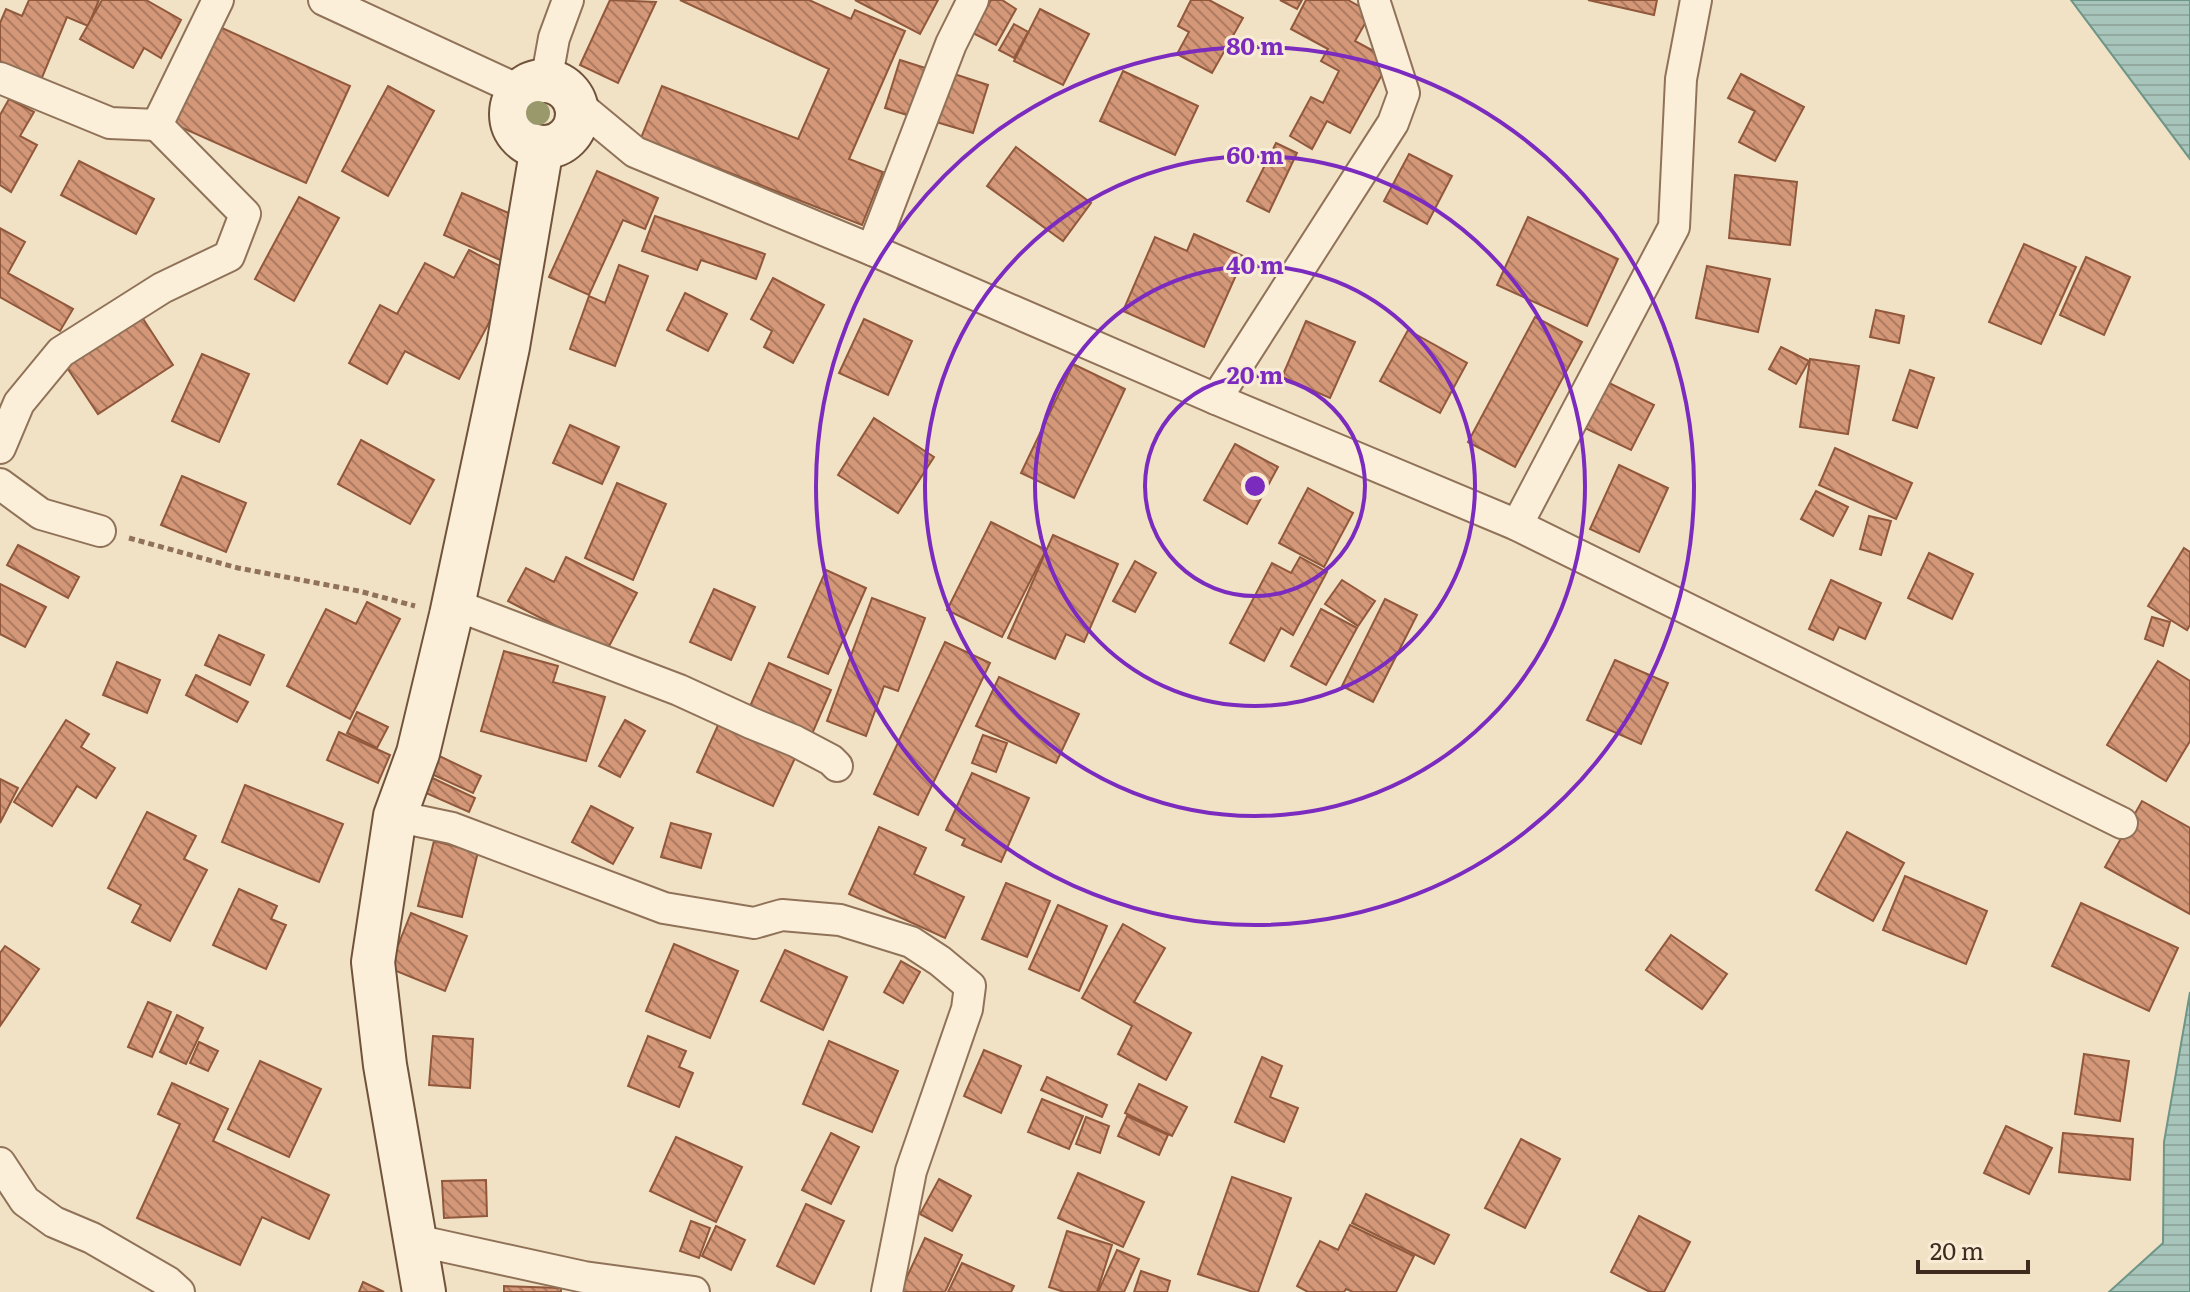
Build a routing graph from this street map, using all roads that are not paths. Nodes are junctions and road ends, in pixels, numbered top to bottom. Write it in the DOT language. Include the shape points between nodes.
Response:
graph roads {
  1 [pos="218,0"];
  2 [pos="324,0"];
  3 [pos="568,0"];
  4 [pos="973,0"];
  5 [pos="1374,0"];
  6 [pos="1696,0"];
  7 [pos="0,78"];
  8 [pos="548,93"];
  9 [pos="157,125"];
  10 [pos="542,147"];
  11 [pos="872,250"];
  12 [pos="1216,399"];
  13 [pos="0,448"];
  14 [pos="0,484"];
  15 [pos="1517,525"];
  16 [pos="100,531"];
  17 [pos="452,609"];
  18 [pos="837,766"];
  19 [pos="395,816"];
  20 [pos="2122,823"];
  21 [pos="0,1163"];
  22 [pos="415,1240"];
  23 [pos="179,1292"];
  24 [pos="424,1292"];
  25 [pos="694,1292"];
  26 [pos="887,1292"];
  1 -- 9 [label="street"];
  2 -- 8 [label="street"];
  3 -- 8 [label="street" via="554,38"];
  4 -- 11 [label="street"];
  5 -- 12 [label="street" via="1404,93 1393,123"];
  6 -- 15 [label="street" via="1681,79 1674,227"];
  7 -- 9 [label="street" via="110,123"];
  8 -- 10 [label="street" via="577,116 570,135"];
  8 -- 10 [label="street" via="514,100 515,131"];
  8 -- 11 [label="street" via="588,113 635,152"];
  9 -- 13 [label="street" via="245,214 229,256 162,288 61,352 19,403"];
  10 -- 17 [label="street" via="508,347"];
  11 -- 12 [label="street"];
  12 -- 15 [label="street"];
  14 -- 16 [label="street" via="41,514"];
  15 -- 20 [label="street"];
  17 -- 18 [label="street" via="679,690 795,741"];
  17 -- 19 [label="street" via="418,753"];
  19 -- 22 [label="street" via="373,962"];
  19 -- 26 [label="street" via="452,828 664,908 754,923 782,915 840,920 911,942 970,986 967,1009 911,1171"];
  21 -- 23 [label="street" via="25,1201 44,1215"];
  22 -- 24 [label="street"];
  22 -- 25 [label="street" via="584,1277"];
}
